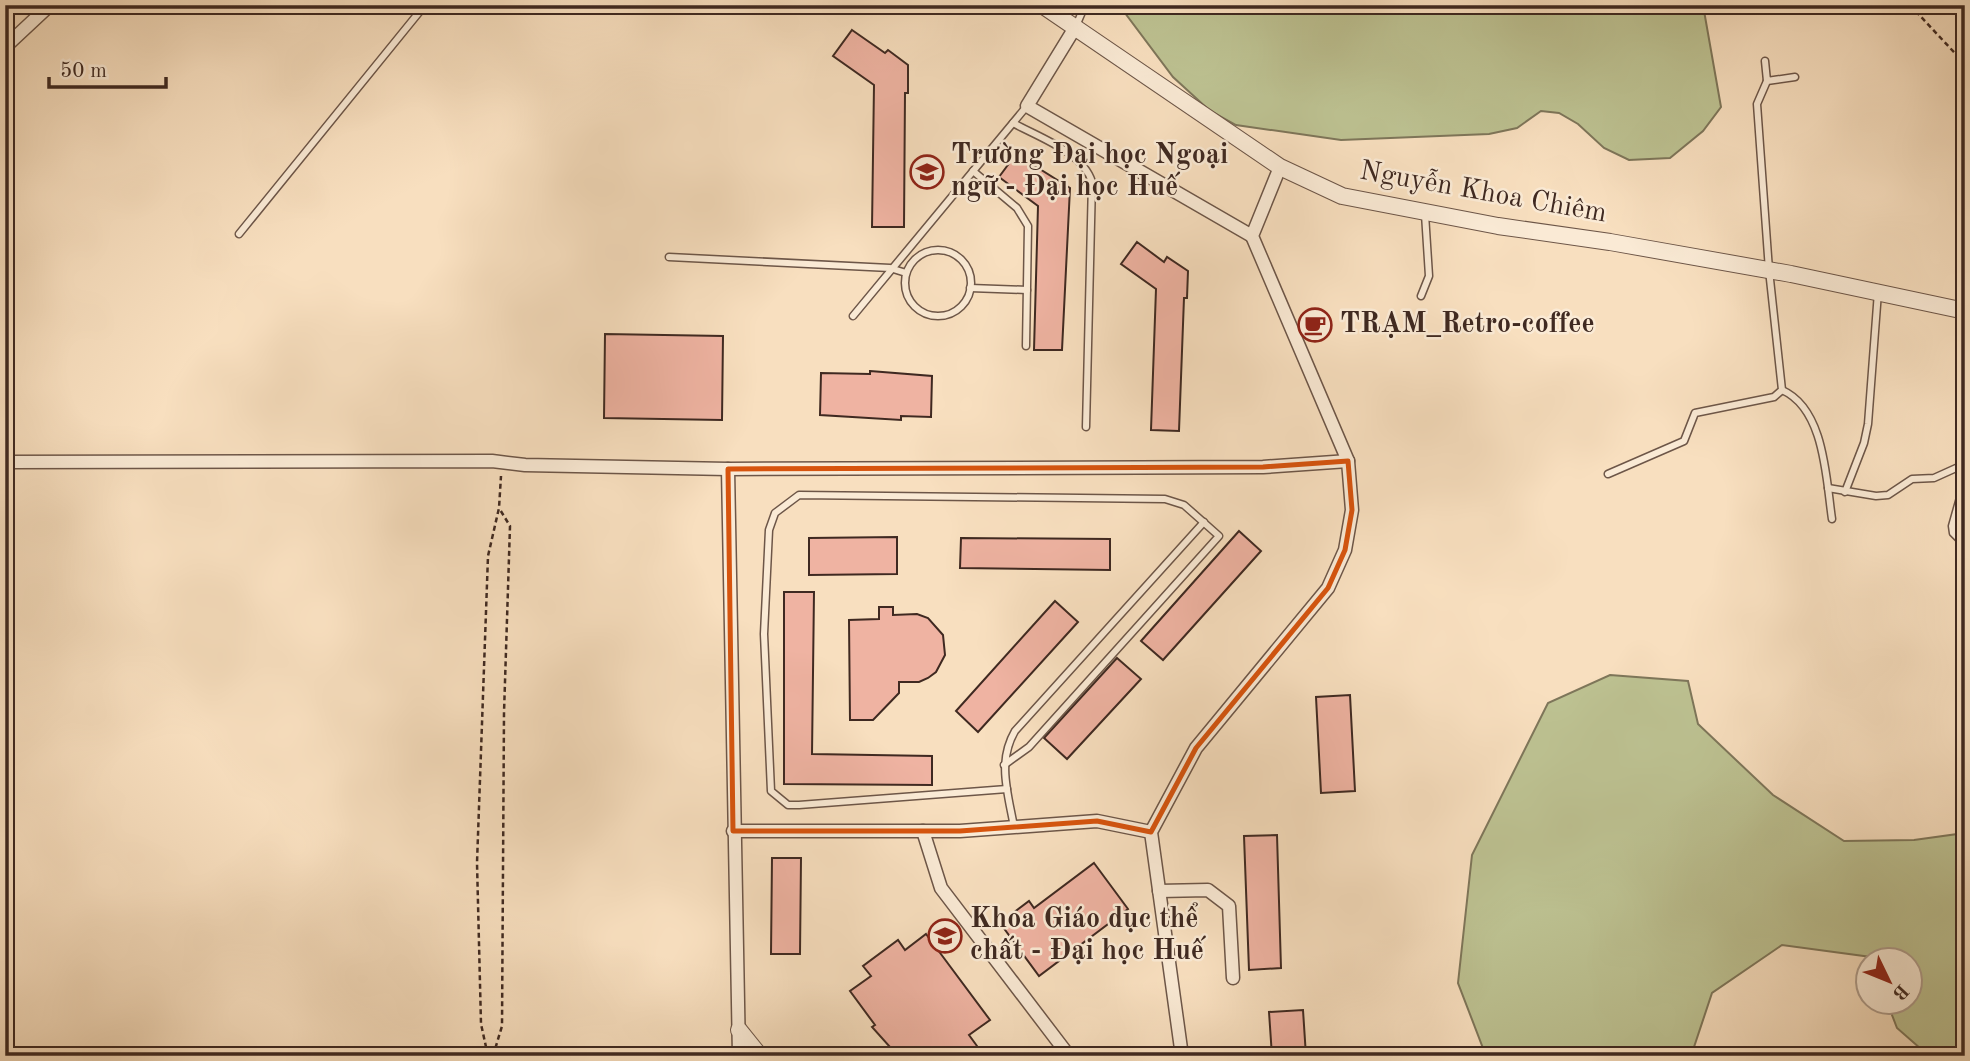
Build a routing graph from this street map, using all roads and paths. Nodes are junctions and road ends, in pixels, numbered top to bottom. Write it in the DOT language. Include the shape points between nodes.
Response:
graph roads {
  1 [pos="50,5"];
  2 [pos="425,5"];
  3 [pos="1042,5"];
  4 [pos="1085,5"];
  5 [pos="1910,5"];
  6 [pos="1076,26"];
  7 [pos="5,47"];
  8 [pos="1765,61"];
  9 [pos="1965,64"];
  10 [pos="1795,77"];
  11 [pos="1768,81"];
  12 [pos="1027,106"];
  13 [pos="1013,123"];
  14 [pos="1280,167"];
  15 [pos="973,170"];
  16 [pos="1424,212"];
  17 [pos="239,234"];
  18 [pos="1252,236"];
  19 [pos="669,257"];
  20 [pos="890,268"];
  21 [pos="1769,270"];
  22 [pos="906,273"];
  23 [pos="970,288"];
  24 [pos="1027,290"];
  25 [pos="1878,292"];
  26 [pos="1421,296"];
  27 [pos="1965,311"];
  28 [pos="853,316"];
  29 [pos="1026,346"];
  30 [pos="1782,390"];
  31 [pos="1086,427"];
  32 [pos="1348,461"];
  33 [pos="5,462"];
  34 [pos="502,462"];
  35 [pos="1965,464"];
  36 [pos="729,469"];
  37 [pos="1608,474"];
  38 [pos="1965,480"];
  39 [pos="1828,488"];
  40 [pos="1845,492"];
  41 [pos="499,508"];
  42 [pos="1832,519"];
  43 [pos="1205,522"];
  44 [pos="1965,545"];
  45 [pos="1004,765"];
  46 [pos="1007,789"];
  47 [pos="1014,827"];
  48 [pos="733,831"];
  49 [pos="923,831"];
  50 [pos="1151,831"];
  51 [pos="1159,891"];
  52 [pos="1233,978"];
  53 [pos="739,1031"];
  54 [pos="491,1056"];
  55 [pos="739,1056"];
  56 [pos="760,1056"];
  57 [pos="1069,1056"];
  58 [pos="1182,1056"];
  1 -- 7 [label="street"];
  2 -- 17 [label="lane"];
  3 -- 6 [label="street, Nguyễn Khoa Chiêm"];
  4 -- 6 [label="lane"];
  5 -- 9 [label="path"];
  6 -- 12 [label="street"];
  6 -- 14 [label="street, Nguyễn Khoa Chiêm"];
  8 -- 11 [label="lane"];
  10 -- 11 [label="lane"];
  11 -- 21 [label="lane" via="1757,104"];
  12 -- 13 [label="lane"];
  12 -- 18 [label="street"];
  13 -- 15 [label="lane"];
  13 -- 31 [label="lane" via="1072,156 1092,182"];
  14 -- 16 [label="street, Nguyễn Khoa Chiêm" via="1342,196"];
  14 -- 18 [label="street"];
  15 -- 20 [label="lane"];
  15 -- 24 [label="lane" via="1002,193 1028,226"];
  16 -- 21 [label="street, Nguyễn Khoa Chiêm"];
  16 -- 26 [label="lane" via="1429,276"];
  18 -- 32 [label="street"];
  19 -- 20 [label="lane"];
  20 -- 22 [label="lane"];
  20 -- 28 [label="lane"];
  21 -- 25 [label="street, Nguyễn Khoa Chiêm"];
  21 -- 30 [label="lane"];
  22 -- 23 [label="lane" via="922,254 948,252 967,268"];
  22 -- 23 [label="lane" via="908,298 927,315 952,313 964,303"];
  23 -- 24 [label="lane"];
  24 -- 29 [label="lane"];
  25 -- 27 [label="street, Nguyễn Khoa Chiêm"];
  25 -- 40 [label="lane" via="1868,424"];
  30 -- 37 [label="lane" via="1774,397 1695,413 1684,441"];
  30 -- 39 [label="lane" via="1806,408"];
  32 -- 36 [label="street" via="1263,467"];
  32 -- 50 [label="street" via="1352,510 1345,550 1328,588 1196,748"];
  33 -- 34 [label="street"];
  34 -- 36 [label="street"];
  34 -- 41 [label="path"];
  35 -- 40 [label="lane" via="1934,478 1912,479 1888,495"];
  36 -- 48 [label="street"];
  38 -- 44 [label="lane" via="1952,526 1956,539"];
  39 -- 40 [label="lane"];
  39 -- 42 [label="lane"];
  41 -- 54 [label="path" via="488,556 477,863 481,1024"];
  41 -- 54 [label="path" via="510,526 502,1026"];
  43 -- 45 [label="lane" via="1015,731"];
  43 -- 45 [label="lane" via="1219,536 1028,747"];
  43 -- 46 [label="lane" via="1184,505 1165,499 799,495 775,513 769,530 764,634 771,791 788,804 799,805"];
  45 -- 46 [label="lane"];
  46 -- 47 [label="lane"];
  47 -- 49 [label="street"];
  47 -- 50 [label="street" via="1097,821"];
  48 -- 49 [label="street"];
  48 -- 53 [label="street"];
  49 -- 57 [label="street" via="941,888"];
  50 -- 51 [label="street"];
  51 -- 52 [label="street" via="1208,890 1229,906"];
  51 -- 58 [label="street"];
  53 -- 55 [label="street"];
  53 -- 56 [label="street"];
}
